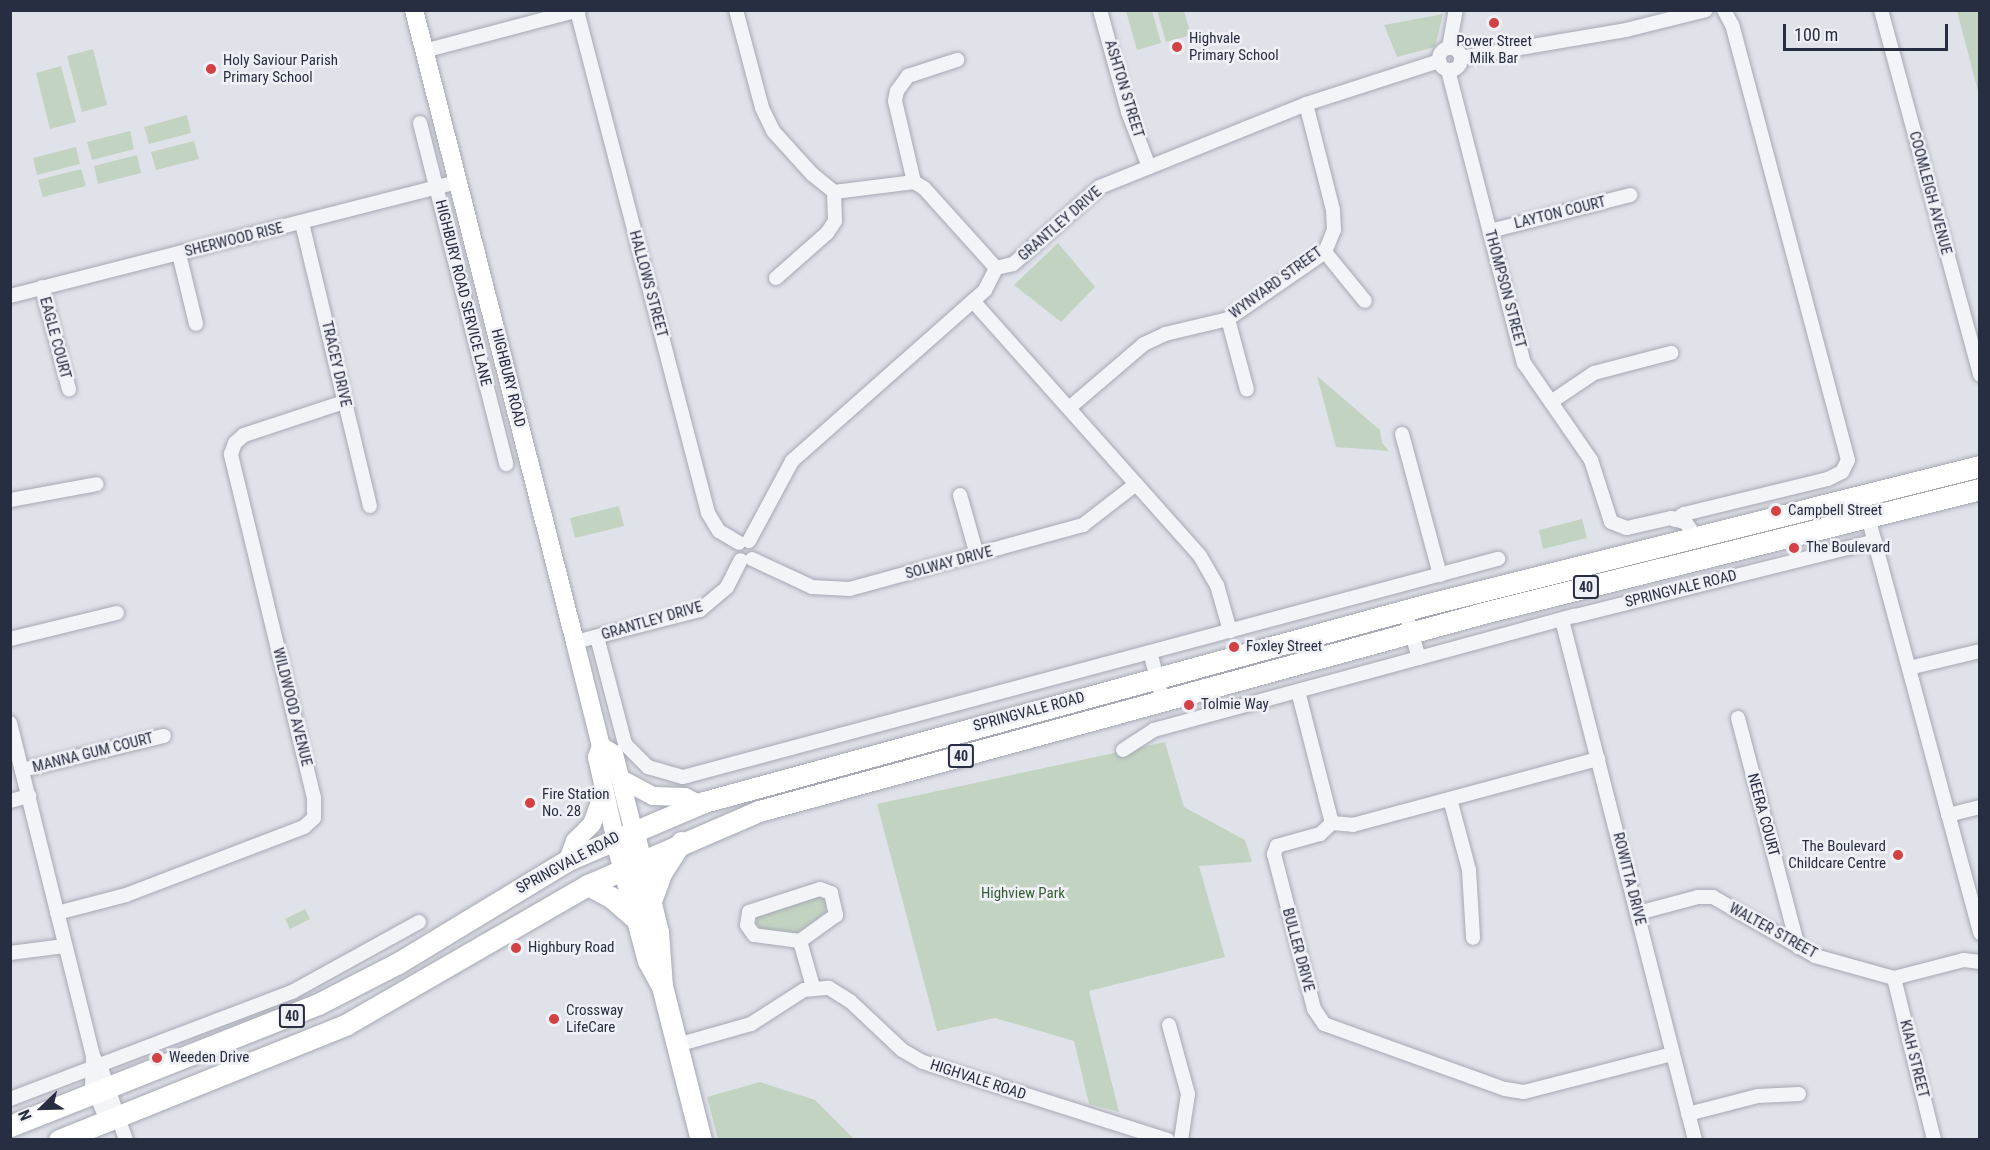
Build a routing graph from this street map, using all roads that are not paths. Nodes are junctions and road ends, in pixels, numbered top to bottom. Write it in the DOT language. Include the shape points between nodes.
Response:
graph roads {
  1 [pos="414,10"];
  2 [pos="736,10"];
  3 [pos="1100,10"];
  4 [pos="1456,10"];
  5 [pos="1706,10"];
  6 [pos="1724,10"];
  7 [pos="1881,10"];
  8 [pos="578,11"];
  9 [pos="1449,48"];
  10 [pos="424,51"];
  11 [pos="1461,58"];
  12 [pos="957,60"];
  13 [pos="1443,66"];
  14 [pos="1306,104"];
  15 [pos="420,123"];
  16 [pos="1149,167"];
  17 [pos="914,182"];
  18 [pos="458,183"];
  19 [pos="436,188"];
  20 [pos="834,192"];
  21 [pos="1630,195"];
  22 [pos="302,223"];
  23 [pos="1490,231"];
  24 [pos="1325,252"];
  25 [pos="179,254"];
  26 [pos="996,268"];
  27 [pos="776,278"];
  28 [pos="42,287"];
  29 [pos="10,296"];
  30 [pos="973,301"];
  31 [pos="1365,301"];
  32 [pos="1228,319"];
  33 [pos="196,324"];
  34 [pos="1671,353"];
  35 [pos="1980,375"];
  36 [pos="69,389"];
  37 [pos="1247,390"];
  38 [pos="344,402"];
  39 [pos="1551,402"];
  40 [pos="1069,408"];
  41 [pos="1402,434"];
  42 [pos="506,464"];
  43 [pos="1980,466"];
  44 [pos="97,484"];
  45 [pos="1136,484"];
  46 [pos="1980,489"];
  47 [pos="960,495"];
  48 [pos="10,500"];
  49 [pos="370,506"];
  50 [pos="1868,517"];
  51 [pos="1613,524"];
  52 [pos="1682,530"];
  53 [pos="744,542"];
  54 [pos="1875,542"];
  55 [pos="977,555"];
  56 [pos="747,559"];
  57 [pos="1498,559"];
  58 [pos="1685,563"];
  59 [pos="1440,575"];
  60 [pos="1405,611"];
  61 [pos="117,613"];
  62 [pos="1562,620"];
  63 [pos="1230,631"];
  64 [pos="1412,633"];
  65 [pos="597,637"];
  66 [pos="10,639"];
  67 [pos="575,642"];
  68 [pos="1980,651"];
  69 [pos="1150,652"];
  70 [pos="1419,658"];
  71 [pos="1909,668"];
  72 [pos="1157,678"];
  73 [pos="1299,691"];
  74 [pos="1163,701"];
  75 [pos="1738,718"];
  76 [pos="10,723"];
  77 [pos="164,736"];
  78 [pos="600,746"];
  79 [pos="1123,750"];
  80 [pos="1598,759"];
  81 [pos="22,770"];
  82 [pos="621,779"];
  83 [pos="604,791"];
  84 [pos="29,796"];
  85 [pos="1450,799"];
  86 [pos="10,801"];
  87 [pos="698,804"];
  88 [pos="1980,807"];
  89 [pos="1948,815"];
  90 [pos="1332,822"];
  91 [pos="624,833"];
  92 [pos="681,842"];
  93 [pos="568,860"];
  94 [pos="632,864"];
  95 [pos="588,885"];
  96 [pos="651,901"];
  97 [pos="57,913"];
  98 [pos="1638,913"];
  99 [pos="637,920"];
  100 [pos="419,922"];
  101 [pos="1980,933"];
  102 [pos="1473,938"];
  103 [pos="800,941"];
  104 [pos="65,946"];
  105 [pos="1798,946"];
  106 [pos="10,953"];
  107 [pos="1980,962"];
  108 [pos="1894,978"];
  109 [pos="662,986"];
  110 [pos="813,987"];
  111 [pos="1168,1025"];
  112 [pos="677,1045"];
  113 [pos="1672,1054"];
  114 [pos="95,1063"];
  115 [pos="102,1090"];
  116 [pos="1799,1094"];
  117 [pos="10,1099"];
  118 [pos="1688,1114"];
  119 [pos="113,1119"];
  120 [pos="10,1126"];
  121 [pos="85,1135"];
  122 [pos="59,1140"];
  123 [pos="126,1140"];
  124 [pos="701,1140"];
  125 [pos="1168,1140"];
  126 [pos="1181,1140"];
  127 [pos="1695,1140"];
  128 [pos="1934,1140"];
  1 -- 10 [label="main road, HIGHBURY ROAD"];
  2 -- 20 [label="street" via="762,108 773,131"];
  3 -- 16 [label="street, ASHTON STREET" via="1128,112"];
  4 -- 9 [label="street"];
  5 -- 11 [label="street" via="1626,30"];
  6 -- 52 [label="street, SPRINGVALE ROAD" via="1732,25 1848,456 1846,466 1828,479 1683,514"];
  7 -- 35 [label="street, COOMLEIGH AVENUE"];
  8 -- 10 [label="street"];
  8 -- 53 [label="street, HALLOWS STREET" via="708,513 719,531"];
  9 -- 11 [label="street"];
  9 -- 13 [label="street" via="1440,54"];
  10 -- 18 [label="main road, HIGHBURY ROAD"];
  11 -- 13 [label="street" via="1457,68"];
  12 -- 17 [label="street" via="908,76 897,91 895,101"];
  13 -- 14 [label="street, GRANTLEY DRIVE"];
  13 -- 23 [label="street, THOMPSON STREET"];
  14 -- 16 [label="street, GRANTLEY DRIVE"];
  14 -- 24 [label="street, WYNYARD STREET" via="1333,210 1334,230"];
  15 -- 19 [label="street, HIGHBURY ROAD SERVICE LANE"];
  16 -- 26 [label="street, GRANTLEY DRIVE" via="1100,187 1013,264"];
  17 -- 20 [label="street"];
  17 -- 26 [label="street" via="924,188"];
  18 -- 19 [label="street, SHERWOOD RISE"];
  18 -- 67 [label="main road, HIGHBURY ROAD"];
  19 -- 22 [label="street, SHERWOOD RISE"];
  19 -- 42 [label="street, HIGHBURY ROAD SERVICE LANE"];
  20 -- 27 [label="street" via="835,221"];
  21 -- 23 [label="street, LAYTON COURT"];
  22 -- 25 [label="street, SHERWOOD RISE"];
  22 -- 38 [label="street, TRACEY DRIVE"];
  23 -- 39 [label="street, THOMPSON STREET" via="1523,360"];
  24 -- 31 [label="street"];
  24 -- 32 [label="street, WYNYARD STREET"];
  25 -- 28 [label="street, SHERWOOD RISE"];
  25 -- 33 [label="street"];
  26 -- 30 [label="street" via="985,290"];
  28 -- 29 [label="street, SHERWOOD RISE"];
  28 -- 36 [label="street, EAGLE COURT"];
  30 -- 40 [label="street"];
  30 -- 53 [label="street" via="792,461"];
  32 -- 37 [label="street"];
  32 -- 40 [label="street, WYNYARD STREET" via="1165,334 1144,344"];
  34 -- 39 [label="street" via="1594,373"];
  38 -- 49 [label="street, TRACEY DRIVE"];
  38 -- 97 [label="street, WILDWOOD AVENUE" via="244,435 231,454 312,790 314,818 304,827 126,895"];
  39 -- 51 [label="street, THOMPSON STREET" via="1591,460 1606,514"];
  40 -- 45 [label="street"];
  41 -- 59 [label="street"];
  43 -- 52 [label="main road, SPRINGVALE ROAD / 40"];
  44 -- 48 [label="street"];
  45 -- 55 [label="street, SOLWAY DRIVE" via="1083,525"];
  45 -- 63 [label="street" via="1208,567"];
  46 -- 50 [label="main road, SPRINGVALE ROAD / 40"];
  47 -- 55 [label="street"];
  50 -- 54 [label="street"];
  50 -- 58 [label="main road, SPRINGVALE ROAD / 40"];
  51 -- 52 [label="street, SPRINGVALE ROAD"];
  52 -- 58 [label="street, SPRINGVALE ROAD"];
  52 -- 60 [label="main road, SPRINGVALE ROAD / 40"];
  53 -- 56 [label="street" via="736,549"];
  54 -- 62 [label="street, SPRINGVALE ROAD"];
  54 -- 71 [label="street"];
  55 -- 56 [label="street, SOLWAY DRIVE" via="833,591 807,585"];
  56 -- 65 [label="street, GRANTLEY DRIVE" via="728,587 700,610"];
  57 -- 59 [label="street, SPRINGVALE ROAD"];
  58 -- 64 [label="main road, SPRINGVALE ROAD / 40"];
  59 -- 63 [label="street, SPRINGVALE ROAD"];
  60 -- 64 [label="street"];
  60 -- 72 [label="main road, SPRINGVALE ROAD / 40"];
  61 -- 66 [label="street"];
  62 -- 70 [label="street, SPRINGVALE ROAD"];
  62 -- 80 [label="street, ROWITTA DRIVE"];
  63 -- 69 [label="street, SPRINGVALE ROAD"];
  64 -- 70 [label="street"];
  64 -- 74 [label="main road, SPRINGVALE ROAD / 40"];
  65 -- 67 [label="street, GRANTLEY DRIVE"];
  65 -- 69 [label="street, SPRINGVALE ROAD" via="622,737 648,767 677,777 702,775"];
  67 -- 78 [label="main road, HIGHBURY ROAD"];
  68 -- 71 [label="street"];
  69 -- 72 [label="street"];
  70 -- 73 [label="street, SPRINGVALE ROAD"];
  71 -- 89 [label="street"];
  72 -- 74 [label="street"];
  72 -- 87 [label="main road, SPRINGVALE ROAD / 40"];
  73 -- 79 [label="street, SPRINGVALE ROAD" via="1154,730"];
  73 -- 90 [label="street"];
  74 -- 92 [label="main road, SPRINGVALE ROAD / 40" via="790,802"];
  75 -- 105 [label="street, NEERA COURT"];
  76 -- 81 [label="street"];
  77 -- 81 [label="street, MANNA GUM COURT"];
  78 -- 82 [label="main road, HIGHBURY ROAD" via="614,754"];
  78 -- 83 [label="main road, HIGHBURY ROAD" via="597,757"];
  80 -- 85 [label="street"];
  80 -- 98 [label="street, ROWITTA DRIVE"];
  81 -- 84 [label="street"];
  82 -- 87 [label="main road" via="653,796 685,797"];
  82 -- 91 [label="main road, HIGHBURY ROAD"];
  83 -- 91 [label="main road, HIGHBURY ROAD"];
  83 -- 93 [label="main road" via="592,824 575,841"];
  84 -- 86 [label="street"];
  84 -- 97 [label="street"];
  85 -- 90 [label="street" via="1353,825"];
  85 -- 102 [label="street" via="1469,870"];
  87 -- 91 [label="main road, SPRINGVALE ROAD / 40"];
  88 -- 89 [label="street"];
  89 -- 101 [label="street"];
  90 -- 113 [label="street, BULLER DRIVE" via="1320,834 1277,846 1274,854 1314,1009 1324,1024 1505,1089 1524,1092"];
  91 -- 93 [label="main road, SPRINGVALE ROAD / 40"];
  91 -- 94 [label="main road, HIGHBURY ROAD"];
  92 -- 94 [label="main road, SPRINGVALE ROAD / 40"];
  92 -- 96 [label="main road" via="661,873"];
  93 -- 115 [label="main road, SPRINGVALE ROAD / 40" via="398,963 332,997"];
  94 -- 95 [label="main road, SPRINGVALE ROAD / 40"];
  94 -- 96 [label="main road, HIGHBURY ROAD"];
  94 -- 99 [label="main road, HIGHBURY ROAD"];
  95 -- 99 [label="main road" via="611,897"];
  95 -- 119 [label="main road, SPRINGVALE ROAD / 40" via="353,1021"];
  96 -- 109 [label="main road, HIGHBURY ROAD" via="663,958"];
  97 -- 104 [label="street"];
  98 -- 105 [label="street, WALTER STREET" via="1698,897 1713,897"];
  98 -- 113 [label="street, ROWITTA DRIVE"];
  99 -- 109 [label="main road, HIGHBURY ROAD" via="648,961"];
  100 -- 114 [label="street" via="297,990"];
  103 -- 103 [label="street" via="754,935 747,925 749,912 820,889 831,893 836,915"];
  103 -- 110 [label="street"];
  104 -- 106 [label="street"];
  104 -- 114 [label="street"];
  105 -- 108 [label="street, WALTER STREET" via="1815,956"];
  107 -- 108 [label="street, WALTER STREET" via="1964,960"];
  108 -- 128 [label="street, KIAH STREET"];
  109 -- 112 [label="main road, HIGHBURY ROAD"];
  110 -- 112 [label="street" via="751,1023"];
  110 -- 125 [label="street, HIGHVALE ROAD" via="841,994 897,1046 923,1062"];
  111 -- 126 [label="street" via="1188,1095"];
  112 -- 124 [label="main road, HIGHBURY ROAD"];
  113 -- 118 [label="street, ROWITTA DRIVE"];
  114 -- 115 [label="street"];
  114 -- 117 [label="street"];
  115 -- 119 [label="street"];
  115 -- 120 [label="main road, SPRINGVALE ROAD / 40"];
  116 -- 118 [label="street" via="1758,1096"];
  118 -- 127 [label="street, ROWITTA DRIVE"];
  119 -- 121 [label="main road, SPRINGVALE ROAD / 40"];
  119 -- 123 [label="street"];
  121 -- 122 [label="main road, SPRINGVALE ROAD / 40"];
}
